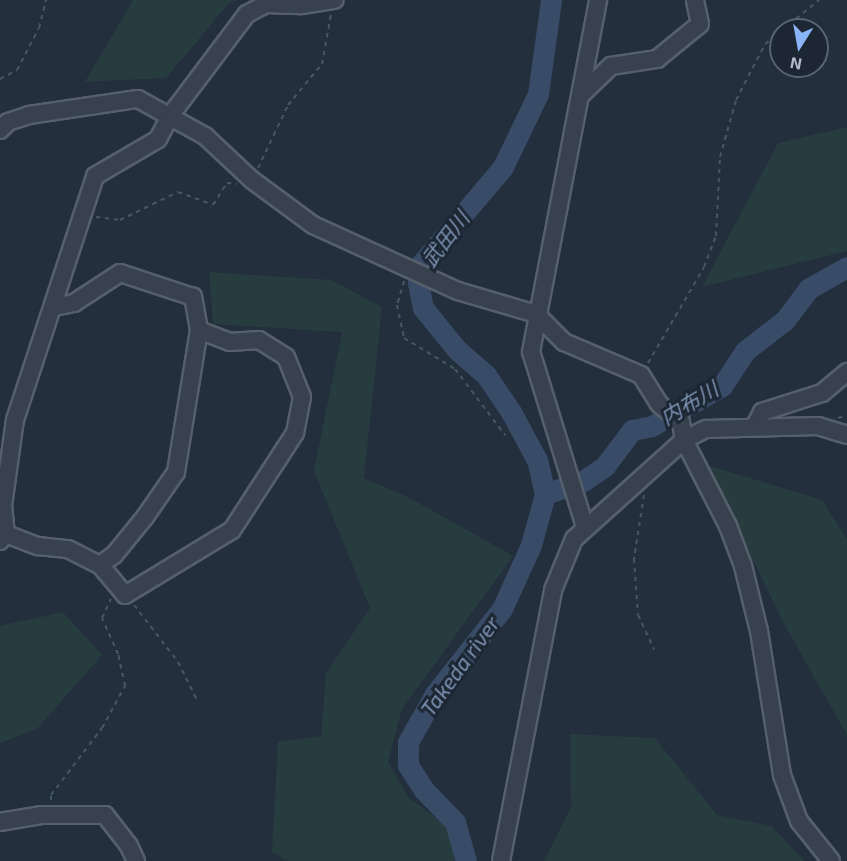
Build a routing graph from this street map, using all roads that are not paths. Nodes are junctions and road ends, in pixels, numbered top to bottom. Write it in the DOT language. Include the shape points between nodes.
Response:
graph roads {
  1 [pos="598,0"];
  2 [pos="696,0"];
  3 [pos="333,1"];
  4 [pos="580,94"];
  5 [pos="170,116"];
  6 [pos="0,130"];
  7 [pos="54,307"];
  8 [pos="536,314"];
  9 [pos="198,330"];
  10 [pos="847,372"];
  11 [pos="755,426"];
  12 [pos="847,435"];
  13 [pos="684,440"];
  14 [pos="583,521"];
  15 [pos="3,538"];
  16 [pos="100,565"];
  17 [pos="0,822"];
  18 [pos="136,861"];
  19 [pos="501,861"];
  20 [pos="831,861"];
  1 -- 4 [label="street"];
  2 -- 4 [label="street" via="700,24 657,59 611,66"];
  3 -- 5 [label="street" via="266,4 247,14"];
  4 -- 8 [label="street"];
  5 -- 6 [label="street" via="138,99 29,115 8,122"];
  5 -- 7 [label="street" via="158,139 95,176"];
  5 -- 8 [label="street" via="205,136 252,180 313,225 497,305"];
  7 -- 9 [label="street" via="74,303 120,273 193,297"];
  7 -- 15 [label="street" via="15,420 3,507"];
  8 -- 13 [label="street" via="564,342 640,375 659,404 681,422"];
  8 -- 14 [label="street" via="531,352"];
  9 -- 16 [label="street" via="176,472 139,525 114,555"];
  9 -- 16 [label="street" via="230,342 259,340 286,357 302,398 295,433 232,530 121,590"];
  10 -- 11 [label="street" via="822,393 762,412"];
  11 -- 12 [label="street" via="818,426"];
  11 -- 13 [label="street" via="706,429"];
  13 -- 14 [label="street"];
  13 -- 20 [label="street" via="704,474 743,566 759,632 782,775 799,821"];
  14 -- 19 [label="street" via="567,550 553,590"];
  15 -- 16 [label="street" via="68,549"];
  17 -- 18 [label="street" via="52,814 105,815"];
}
